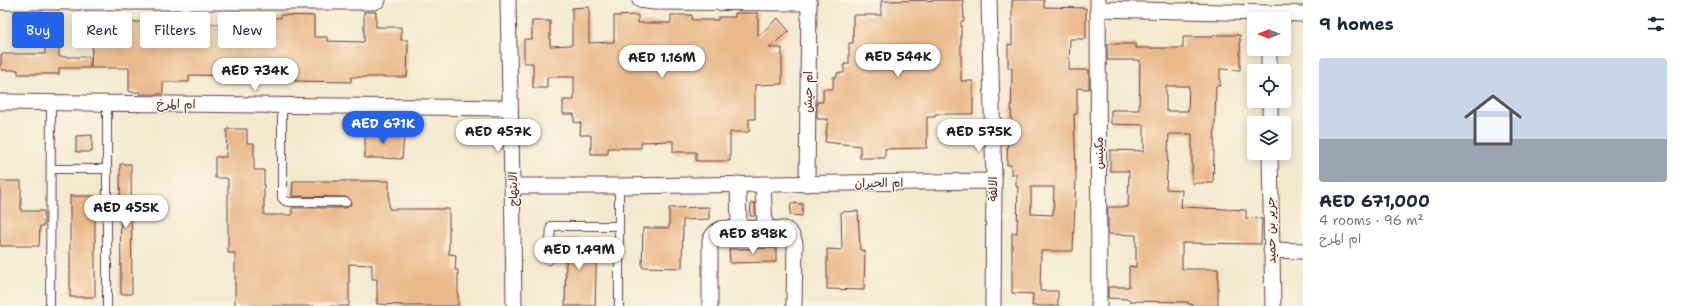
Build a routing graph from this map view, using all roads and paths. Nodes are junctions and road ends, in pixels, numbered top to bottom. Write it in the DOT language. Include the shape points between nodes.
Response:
graph roads {
  1 [pos="378,0"];
  2 [pos="508,0"];
  3 [pos="640,0"];
  4 [pos="989,0"];
  5 [pos="698,1"];
  6 [pos="809,1"];
  7 [pos="0,2"];
  8 [pos="1098,4"];
  9 [pos="1247,14"];
  10 [pos="1303,14"];
  11 [pos="1291,15"];
  12 [pos="0,102"];
  13 [pos="51,103"];
  14 [pos="107,104"];
  15 [pos="282,105"];
  16 [pos="510,108"];
  17 [pos="1270,160"];
  18 [pos="51,169"];
  19 [pos="107,169"];
  20 [pos="994,181"];
  21 [pos="738,184"];
  22 [pos="764,184"];
  23 [pos="807,184"];
  24 [pos="513,186"];
  25 [pos="619,186"];
  26 [pos="346,202"];
  27 [pos="619,226"];
  28 [pos="740,229"];
  29 [pos="765,229"];
  30 [pos="1271,250"];
  31 [pos="1303,251"];
  32 [pos="549,260"];
  33 [pos="50,306"];
  34 [pos="107,306"];
  35 [pos="514,306"];
  36 [pos="619,306"];
  37 [pos="710,306"];
  38 [pos="794,306"];
  39 [pos="993,306"];
  40 [pos="1099,306"];
  41 [pos="1273,306"];
  1 -- 7 [label="street"];
  2 -- 16 [label="street, الابتهاج"];
  3 -- 5 [label="street"];
  4 -- 20 [label="street, الالفة"];
  5 -- 6 [label="street"];
  6 -- 23 [label="street, ام حيش"];
  8 -- 9 [label="street"];
  8 -- 40 [label="street, مكينس"];
  10 -- 11 [label="street"];
  12 -- 13 [label="street, ام المرخ"];
  13 -- 14 [label="street, ام المرخ"];
  13 -- 18 [label="lane"];
  14 -- 15 [label="street, ام المرخ"];
  14 -- 19 [label="lane"];
  15 -- 16 [label="street, ام المرخ"];
  15 -- 26 [label="lane" via="282,198 290,202"];
  16 -- 24 [label="street, الابتهاج"];
  17 -- 30 [label="street, جرير بن حميد"];
  18 -- 19 [label="lane"];
  18 -- 33 [label="lane"];
  19 -- 34 [label="lane"];
  20 -- 23 [label="street, ام الحيران"];
  20 -- 39 [label="street, الالفة"];
  21 -- 22 [label="street, ام الحيران"];
  21 -- 25 [label="street, ام الحيران"];
  21 -- 28 [label="street"];
  22 -- 23 [label="street, ام الحيران"];
  22 -- 29 [label="street"];
  24 -- 25 [label="street, ام الحيران"];
  24 -- 35 [label="street, الابتهاج"];
  25 -- 27 [label="lane"];
  27 -- 32 [label="lane" via="551,226"];
  27 -- 36 [label="lane"];
  28 -- 29 [label="street"];
  28 -- 37 [label="street" via="721,229 714,233 710,240"];
  29 -- 38 [label="street" via="785,229 792,234 795,243"];
  30 -- 31 [label="street"];
  30 -- 41 [label="street, جرير بن حميد"];
}
